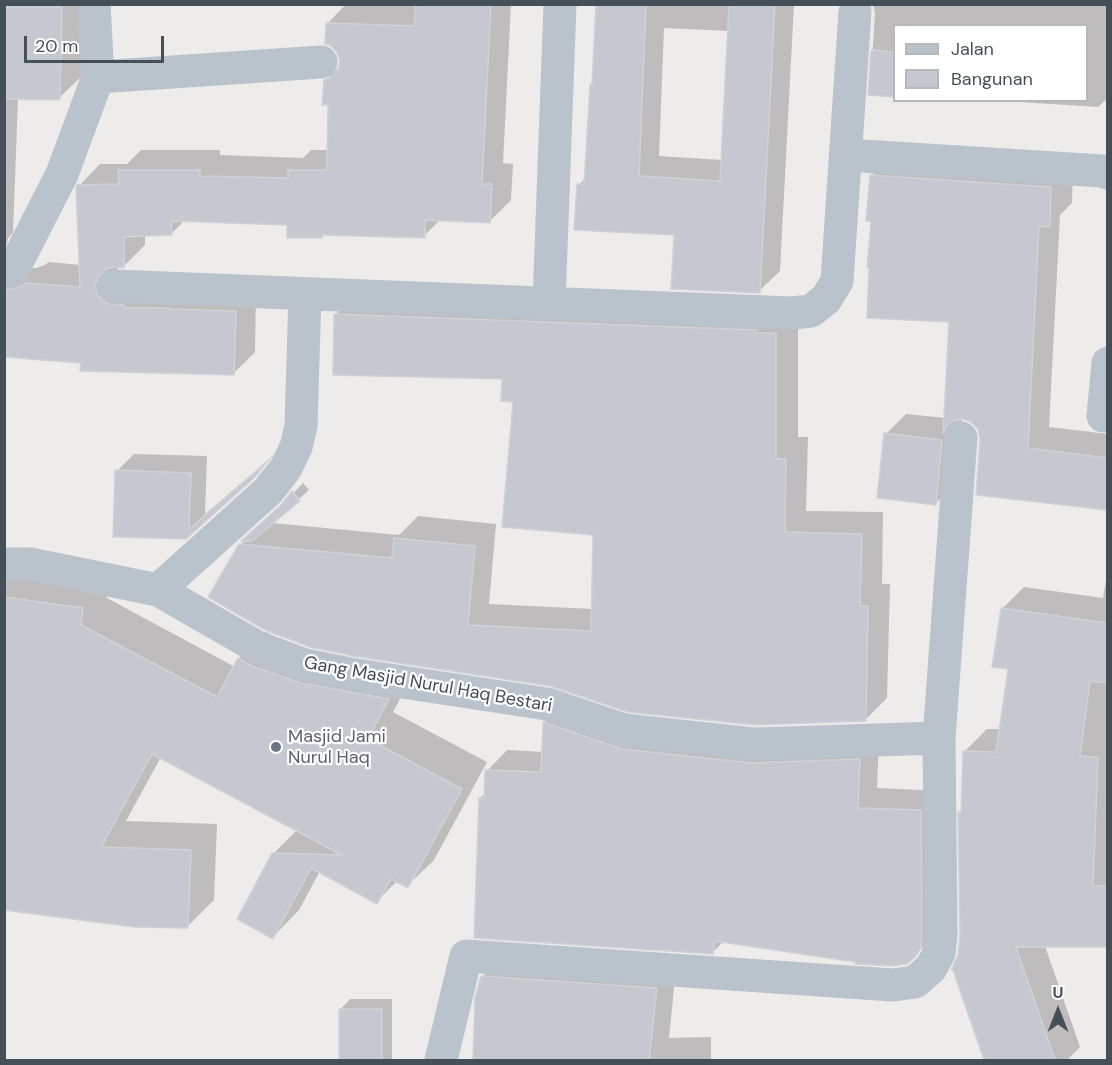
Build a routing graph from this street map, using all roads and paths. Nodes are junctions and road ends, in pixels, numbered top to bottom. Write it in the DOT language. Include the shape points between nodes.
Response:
graph roads {
  1 [pos="94,4"];
  2 [pos="560,4"];
  3 [pos="855,12"];
  4 [pos="321,62"];
  5 [pos="98,77"];
  6 [pos="846,155"];
  7 [pos="1107,173"];
  8 [pos="4,270"];
  9 [pos="114,286"];
  10 [pos="305,294"];
  11 [pos="549,303"];
  12 [pos="1107,363"];
  13 [pos="1103,416"];
  14 [pos="961,438"];
  15 [pos="4,564"];
  16 [pos="158,590"];
  17 [pos="939,738"];
  18 [pos="441,1060"];
  1 -- 5 [label="street"];
  2 -- 11 [label="street"];
  3 -- 6 [label="street"];
  4 -- 5 [label="street"];
  5 -- 8 [label="street" via="62,174 13,270"];
  6 -- 7 [label="street"];
  6 -- 11 [label="street" via="837,281 826,300 811,311"];
  9 -- 10 [label="street"];
  10 -- 11 [label="street"];
  10 -- 16 [label="street" via="301,426 286,468 268,491"];
  12 -- 13 [label="street"];
  14 -- 17 [label="street"];
  15 -- 16 [label="street, Gang Masjid Nurul Haq Bestari" via="30,564"];
  16 -- 17 [label="street, Gang Masjid Nurul Haq Bestari" via="259,648 305,665 547,704 624,730 754,744"];
  17 -- 18 [label="street" via="941,934 939,953 931,968 915,982 893,985 466,956"];
}
